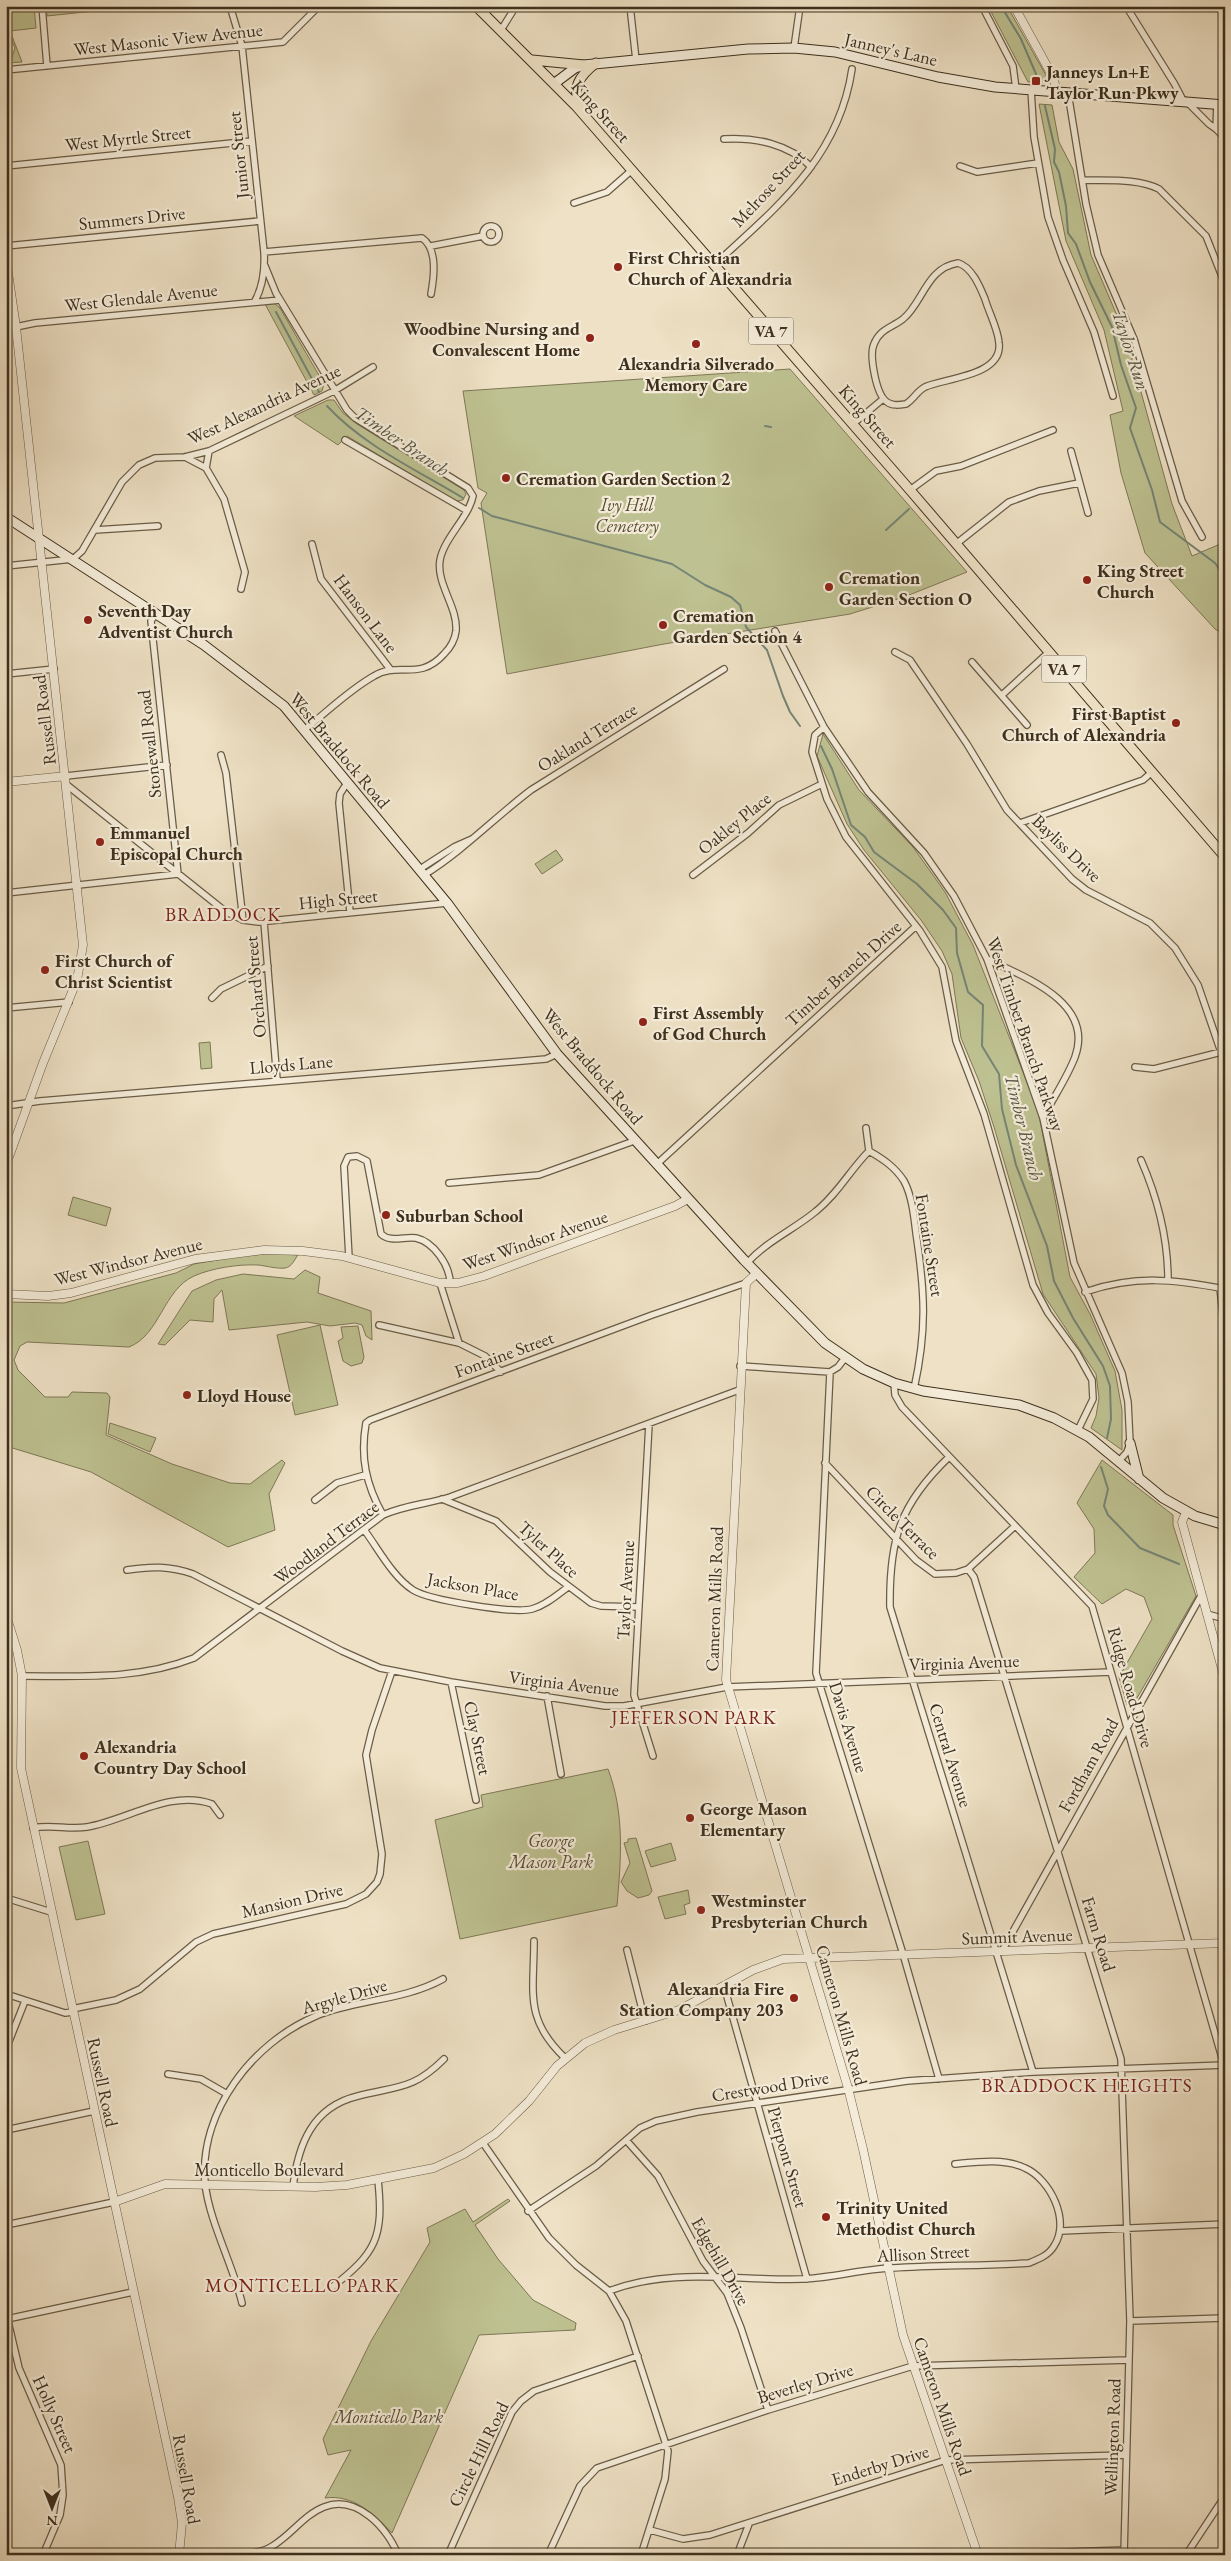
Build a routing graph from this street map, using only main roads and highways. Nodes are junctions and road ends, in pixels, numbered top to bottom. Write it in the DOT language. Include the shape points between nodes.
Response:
graph roads {
  1 [pos="476,6"];
  2 [pos="532,60"];
  3 [pos="596,63"];
  4 [pos="584,65"];
  5 [pos="555,83"];
  6 [pos="1221,104"];
  7 [pos="586,117"];
  8 [pos="6,517"];
  9 [pos="1225,857"];
  10 [pos="1130,1443"];
  11 [pos="1139,1479"];
  12 [pos="1224,1522"];
  1 -- 2 [label="main road, King Street / VA 7"];
  2 -- 4 [label="main road"];
  2 -- 5 [label="main road, King Street / VA 7"];
  3 -- 4 [label="main road, Janney's Lane"];
  3 -- 6 [label="main road, Janney's Lane" via="794,48 835,52 938,77 1016,89"];
  3 -- 7 [label="main road" via="582,75 576,86"];
  4 -- 5 [label="main road, Janney's Lane" via="574,68"];
  5 -- 7 [label="main road, King Street / VA 7"];
  7 -- 9 [label="main road, King Street / VA 7"];
  8 -- 11 [label="main road, West Braddock Road" via="156,613 253,680 284,706 447,903 557,1054 747,1263 825,1343 845,1358 894,1384 1019,1405 1078,1430"];
  10 -- 11 [label="main road"];
  11 -- 12 [label="main road, West Braddock Road" via="1186,1512"];
}
